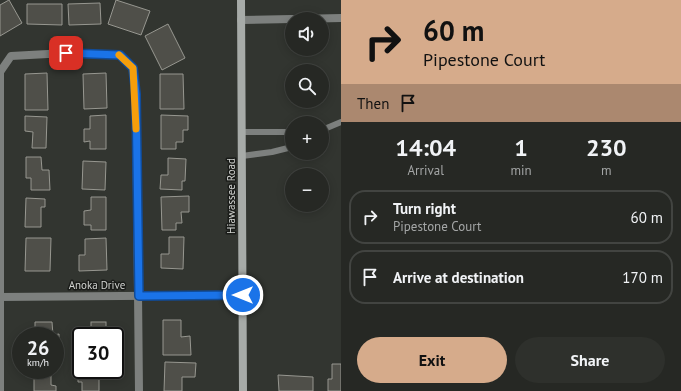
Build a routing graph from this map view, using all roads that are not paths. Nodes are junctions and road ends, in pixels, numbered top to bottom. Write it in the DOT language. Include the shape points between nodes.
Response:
graph roads {
  1 [pos="241,0"];
  2 [pos="244,0"];
  3 [pos="329,18"];
  4 [pos="341,18"];
  5 [pos="285,19"];
  6 [pos="241,20"];
  7 [pos="341,122"];
  8 [pos="329,127"];
  9 [pos="242,132"];
  10 [pos="285,132"];
  11 [pos="285,149"];
  12 [pos="242,156"];
  13 [pos="243,295"];
  14 [pos="139,296"];
  15 [pos="0,297"];
  16 [pos="0,391"];
  17 [pos="139,391"];
  18 [pos="243,391"];
  1 -- 2 [label="street"];
  1 -- 6 [label="main road, Hiawassee Road"];
  3 -- 4 [label="street"];
  5 -- 6 [label="street"];
  6 -- 9 [label="main road, Hiawassee Road"];
  7 -- 8 [label="lane"];
  9 -- 10 [label="lane"];
  9 -- 12 [label="main road, Hiawassee Road"];
  11 -- 12 [label="lane"];
  12 -- 13 [label="main road, Hiawassee Road"];
  13 -- 14 [label="street, Anoka Drive"];
  13 -- 18 [label="main road, Hiawassee Road"];
  14 -- 15 [label="street, Anoka Drive"];
  14 -- 15 [label="street" via="136,94 133,68 120,55 66,53 11,56 0,72"];
  14 -- 17 [label="street"];
  15 -- 16 [label="street"];
}
